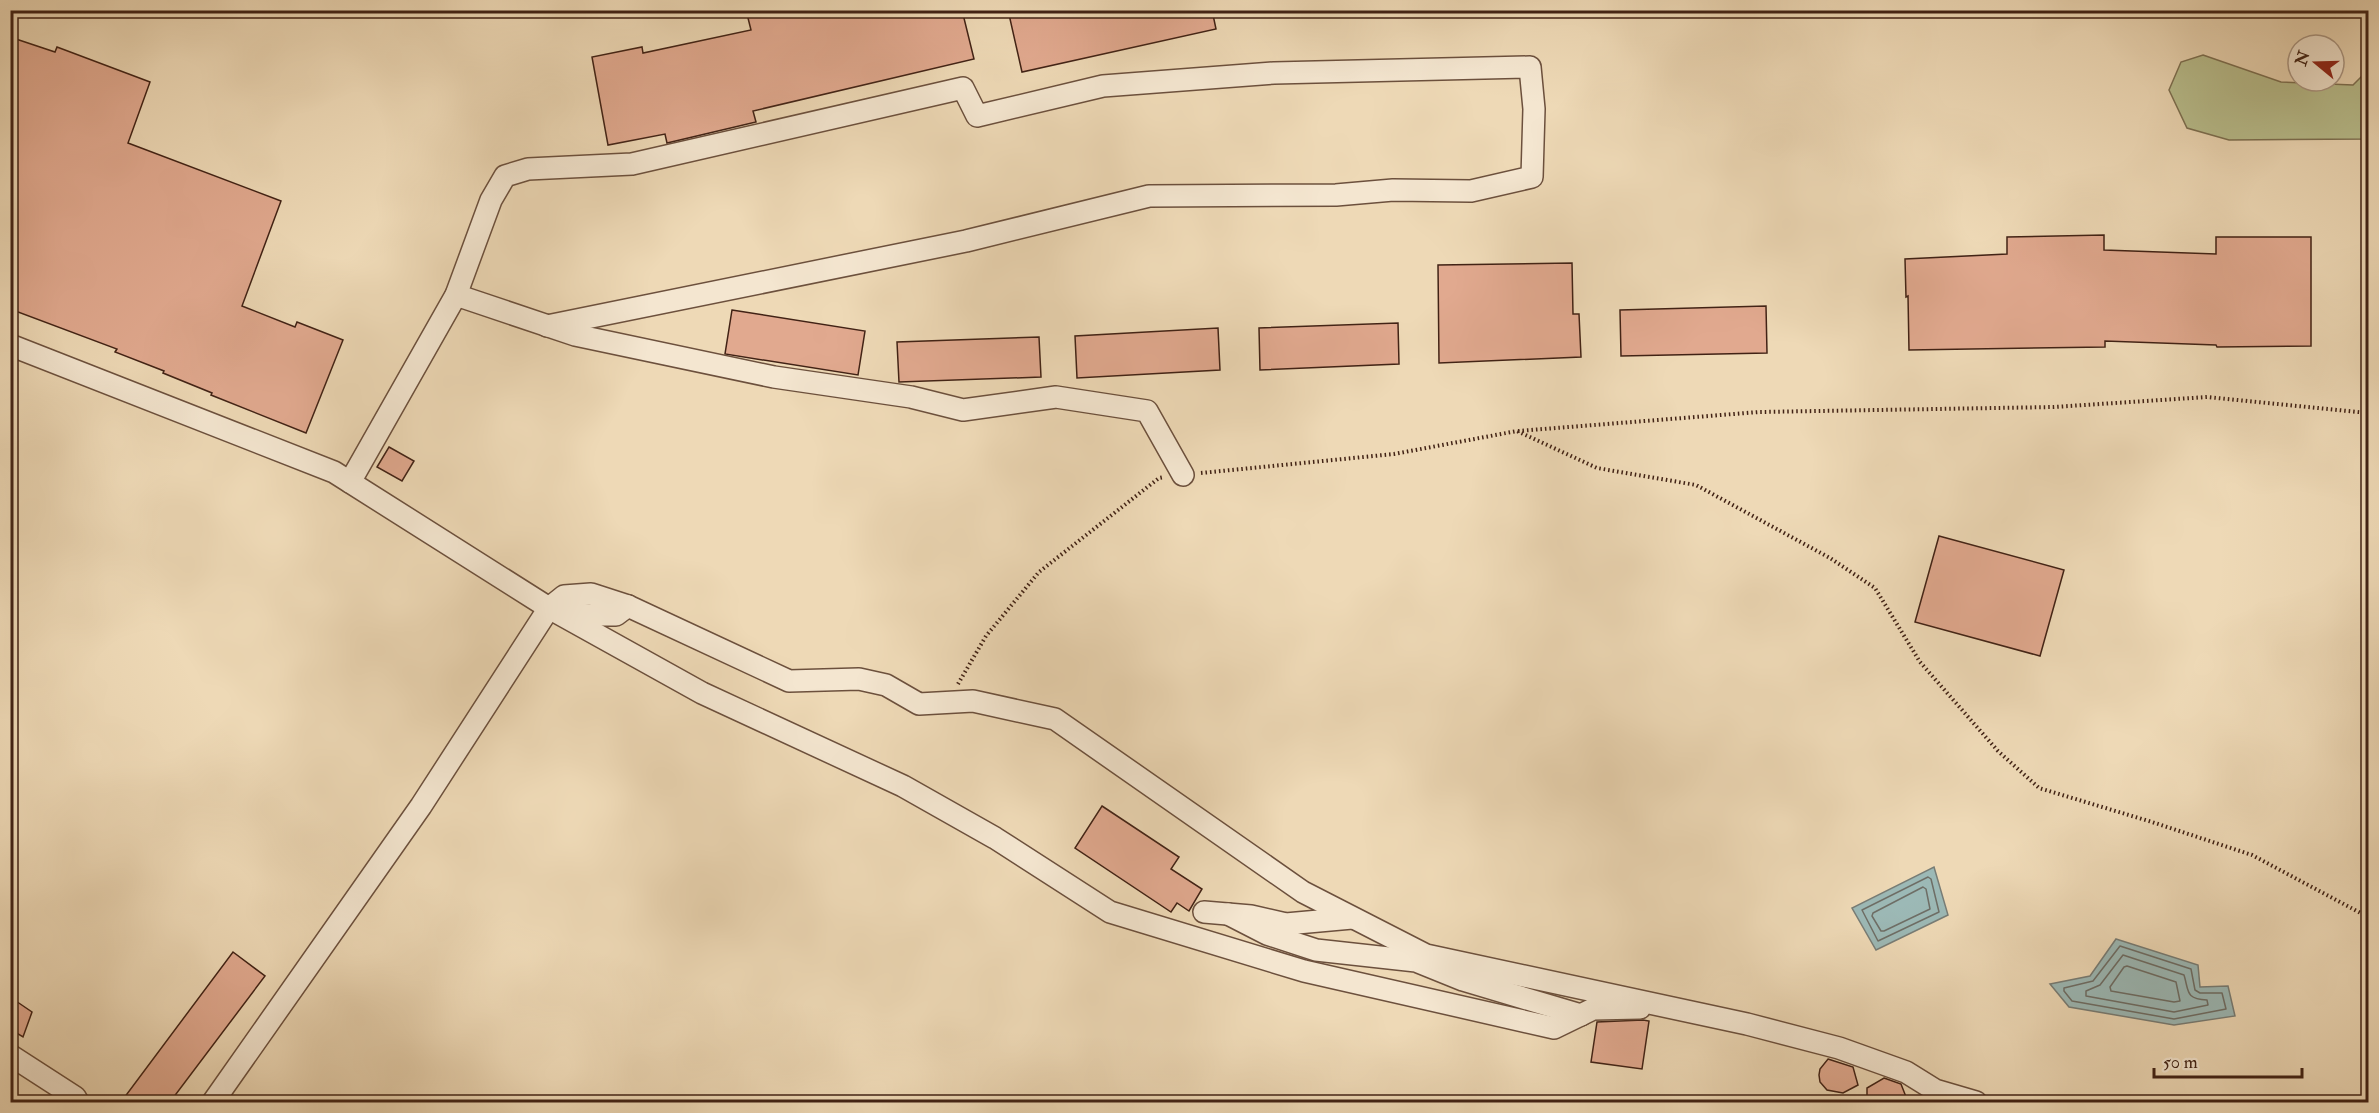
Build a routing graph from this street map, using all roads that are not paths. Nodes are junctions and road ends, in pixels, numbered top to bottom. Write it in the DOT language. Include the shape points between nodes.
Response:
graph roads {
  1 [pos="456,295"];
  2 [pos="547,326"];
  3 [pos="10,345"];
  4 [pos="1183,475"];
  5 [pos="350,482"];
  6 [pos="549,608"];
  7 [pos="1204,912"];
  8 [pos="1228,914"];
  9 [pos="1353,918"];
  10 [pos="1669,1006"];
  11 [pos="1581,1015"];
  12 [pos="10,1055"];
  13 [pos="78,1102"];
  14 [pos="213,1102"];
  15 [pos="1976,1102"];
  1 -- 2 [label="street"];
  1 -- 2 [label="street" via="492,200 505,177 528,169 632,164 963,88 977,116 1103,86 1274,73 1530,67 1534,110 1532,177 1471,191 1149,196 966,241"];
  1 -- 5 [label="street"];
  2 -- 4 [label="street" via="774,377 911,397 963,410 1056,397 1147,411"];
  3 -- 5 [label="street"];
  5 -- 6 [label="street"];
  6 -- 9 [label="street" via="564,596 591,594 628,606 789,681 859,679 886,685 919,704 973,701 1055,719 1303,892"];
  6 -- 11 [label="street" via="702,693 903,786 1110,912 1304,971 1554,1028"];
  6 -- 14 [label="street" via="421,806"];
  7 -- 8 [label="street"];
  8 -- 9 [label="street" via="1286,924"];
  8 -- 11 [label="street" via="1267,934 1316,950 1416,961 1463,980"];
  9 -- 10 [label="street" via="1426,955"];
  10 -- 11 [label="street" via="1593,1009"];
  10 -- 15 [label="street" via="1839,1048 1906,1072 1935,1090"];
  12 -- 13 [label="street"];
}
